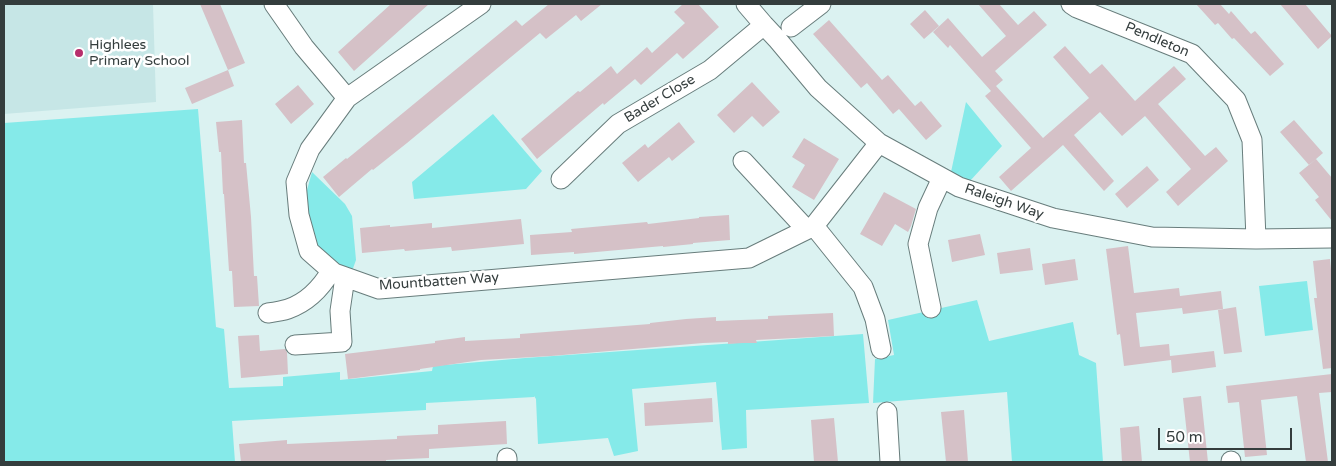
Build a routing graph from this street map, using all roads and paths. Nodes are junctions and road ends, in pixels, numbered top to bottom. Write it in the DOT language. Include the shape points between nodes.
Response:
graph roads {
  1 [pos="274,4"];
  2 [pos="481,4"];
  3 [pos="746,4"];
  4 [pos="821,4"];
  5 [pos="1071,4"];
  6 [pos="764,25"];
  7 [pos="791,27"];
  8 [pos="346,98"];
  9 [pos="879,143"];
  10 [pos="743,160"];
  11 [pos="942,178"];
  12 [pos="561,179"];
  13 [pos="810,227"];
  14 [pos="1332,238"];
  15 [pos="1256,239"];
  16 [pos="338,274"];
  17 [pos="931,308"];
  18 [pos="268,313"];
  19 [pos="295,345"];
  20 [pos="881,349"];
  21 [pos="887,412"];
  22 [pos="890,462"];
  1 -- 8 [label="street"];
  2 -- 8 [label="street, Mountbatten Way"];
  3 -- 6 [label="street, Raleigh Way"];
  4 -- 7 [label="street"];
  5 -- 15 [label="street, Pendleton" via="1192,54 1236,100 1252,140"];
  6 -- 9 [label="street, Raleigh Way" via="818,88"];
  6 -- 12 [label="street, Bader Close" via="710,70 618,124"];
  8 -- 16 [label="street, Mountbatten Way" via="310,149 296,182 299,215 310,251"];
  9 -- 11 [label="street, Raleigh Way"];
  9 -- 13 [label="street, Mountbatten Way"];
  10 -- 13 [label="street"];
  11 -- 15 [label="street, Raleigh Way" via="959,187 1053,218 1152,237"];
  11 -- 17 [label="street" via="928,208 918,244"];
  13 -- 16 [label="street, Mountbatten Way" via="749,258 379,288"];
  13 -- 20 [label="street" via="863,287"];
  14 -- 15 [label="street, Raleigh Way"];
  16 -- 18 [label="street" via="306,300 288,309"];
  16 -- 19 [label="street" via="342,342"];
  21 -- 22 [label="street"];
}
